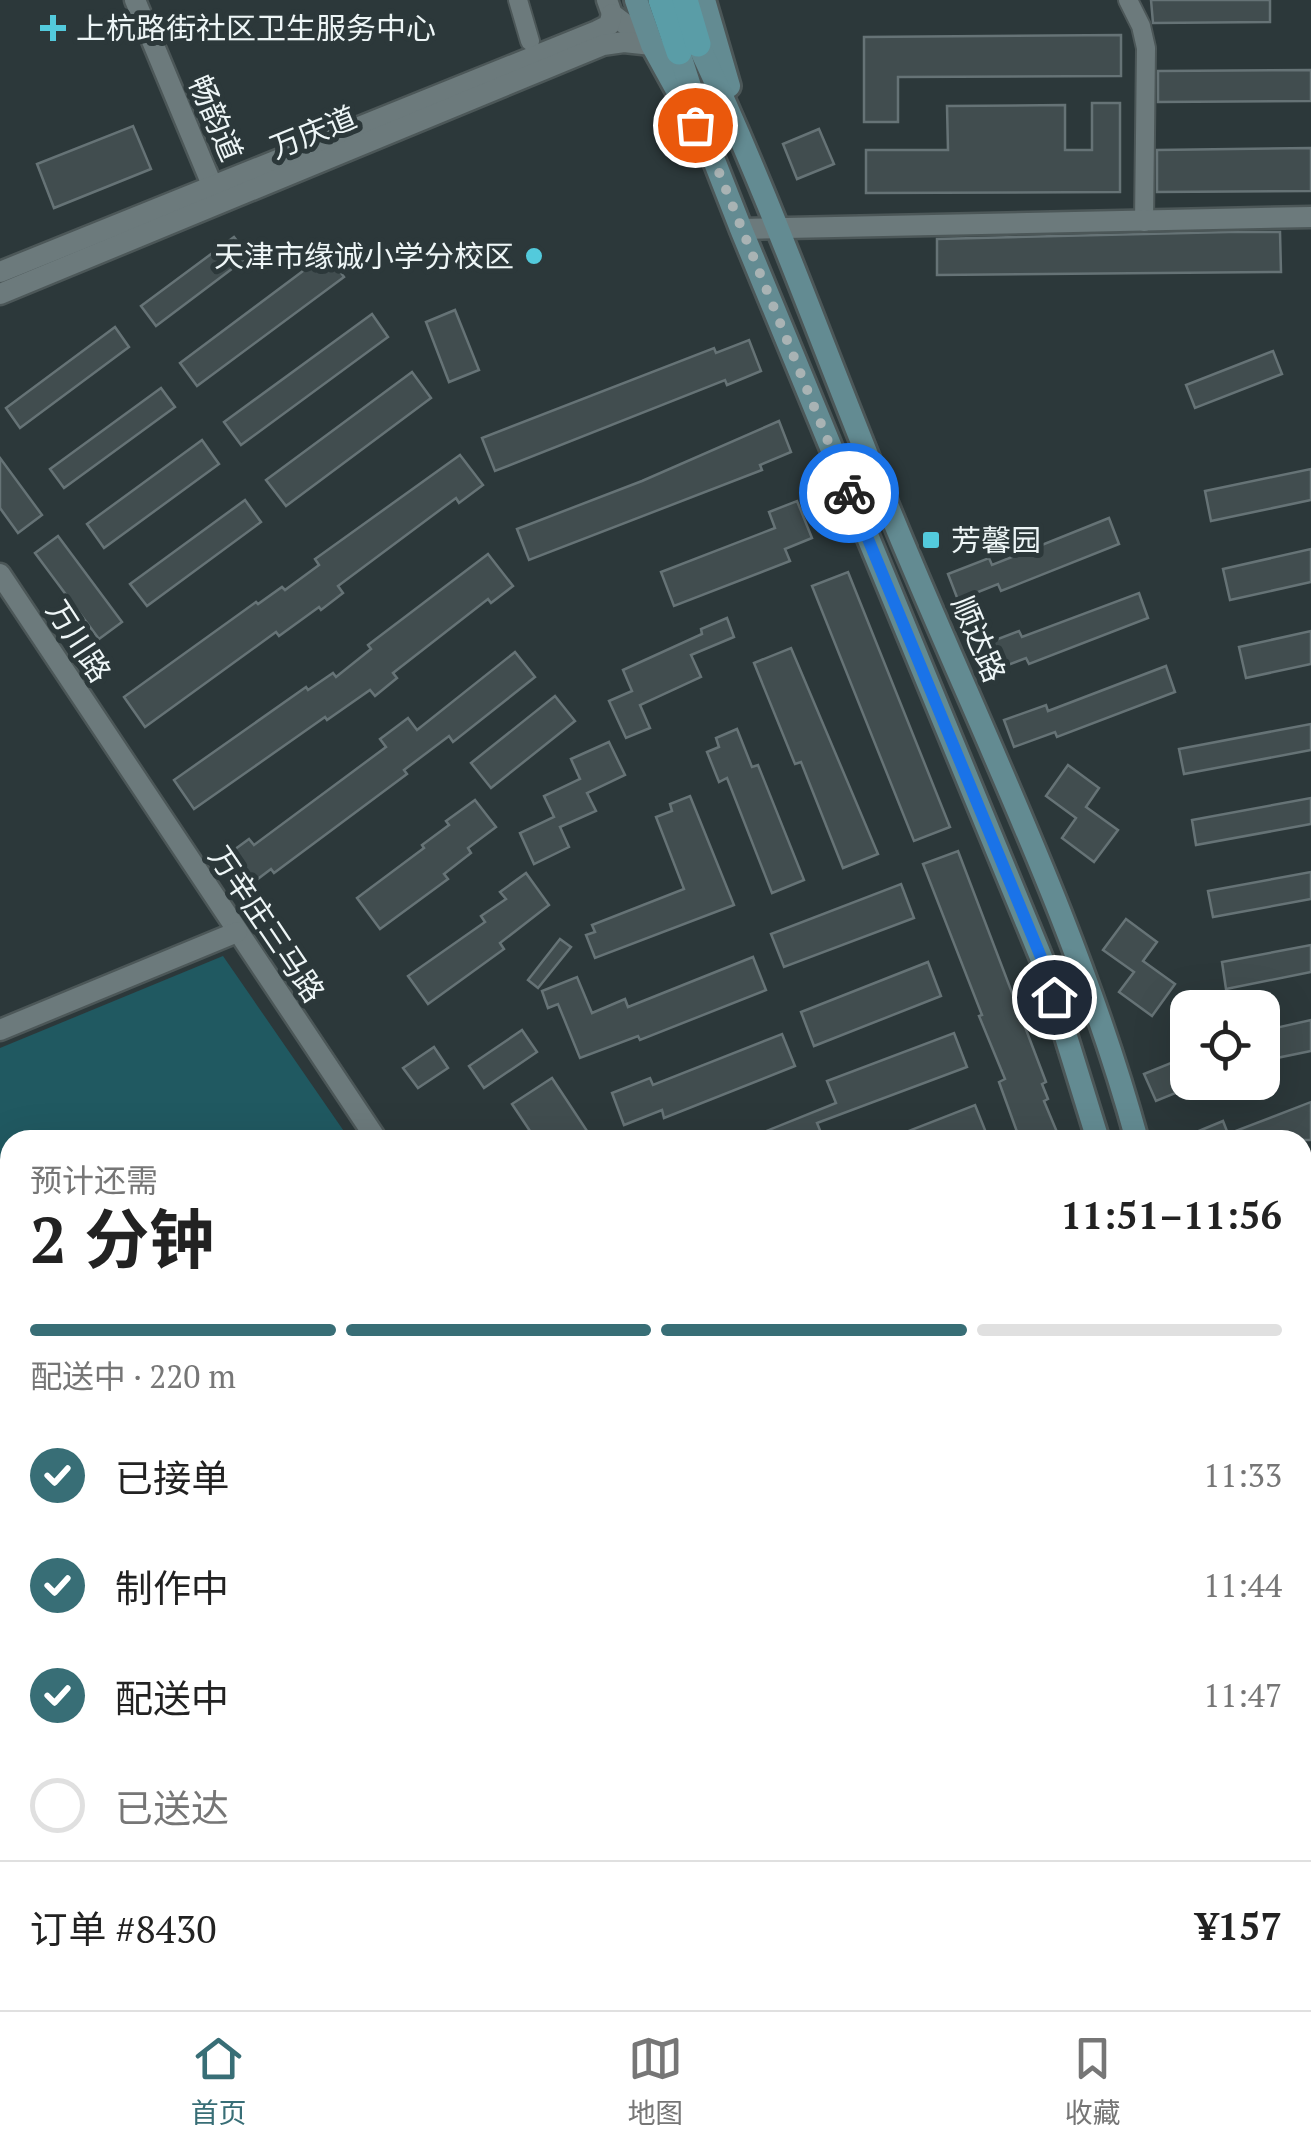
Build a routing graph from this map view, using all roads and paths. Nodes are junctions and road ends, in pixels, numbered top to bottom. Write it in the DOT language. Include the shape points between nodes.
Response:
graph roads {
  1 [pos="135,0"];
  2 [pos="518,0"];
  3 [pos="636,0"];
  4 [pos="661,0"];
  5 [pos="685,0"];
  6 [pos="704,0"];
  7 [pos="1128,0"];
  8 [pos="609,7"];
  9 [pos="530,41"];
  10 [pos="652,45"];
  11 [pos="688,48"];
  12 [pos="744,142"];
  13 [pos="712,155"];
  14 [pos="216,195"];
  15 [pos="1311,217"];
  16 [pos="1144,222"];
  17 [pos="775,226"];
  18 [pos="741,230"];
  19 [pos="0,272"];
  20 [pos="0,294"];
  21 [pos="3,585"];
  22 [pos="108,741"];
  23 [pos="237,932"];
  24 [pos="0,1030"];
  25 [pos="369,1130"];
  26 [pos="1095,1130"];
  27 [pos="1134,1130"];
  1 -- 14 [label="street, 畅韵道"];
  2 -- 9 [label="street"];
  3 -- 10 [label="main road"];
  4 -- 11 [label="main road, 顺达路"];
  5 -- 11 [label="main road, 顺达路"];
  6 -- 12 [label="main road"];
  7 -- 16 [label="street" via="1146,48"];
  8 -- 10 [label="street"];
  8 -- 14 [label="street, 万庆道" via="609,25 598,31"];
  10 -- 13 [label="main road"];
  10 -- 14 [label="street, 万庆道" via="604,46"];
  11 -- 12 [label="main road, 顺达路"];
  11 -- 13 [label="main road, 顺达路"];
  12 -- 17 [label="main road, 顺达路"];
  13 -- 18 [label="main road, 顺达路"];
  14 -- 19 [label="street, 万庆道"];
  14 -- 20 [label="street, 万庆道"];
  15 -- 16 [label="street"];
  16 -- 17 [label="street"];
  17 -- 18 [label="street"];
  17 -- 27 [label="main road, 顺达路" via="1072,941"];
  18 -- 26 [label="main road, 顺达路" via="1043,962"];
  21 -- 22 [label="street, 万川路"];
  22 -- 23 [label="street, 万辛庄三马路"];
  23 -- 24 [label="street"];
  23 -- 25 [label="street, 万辛庄三马路"];
}
